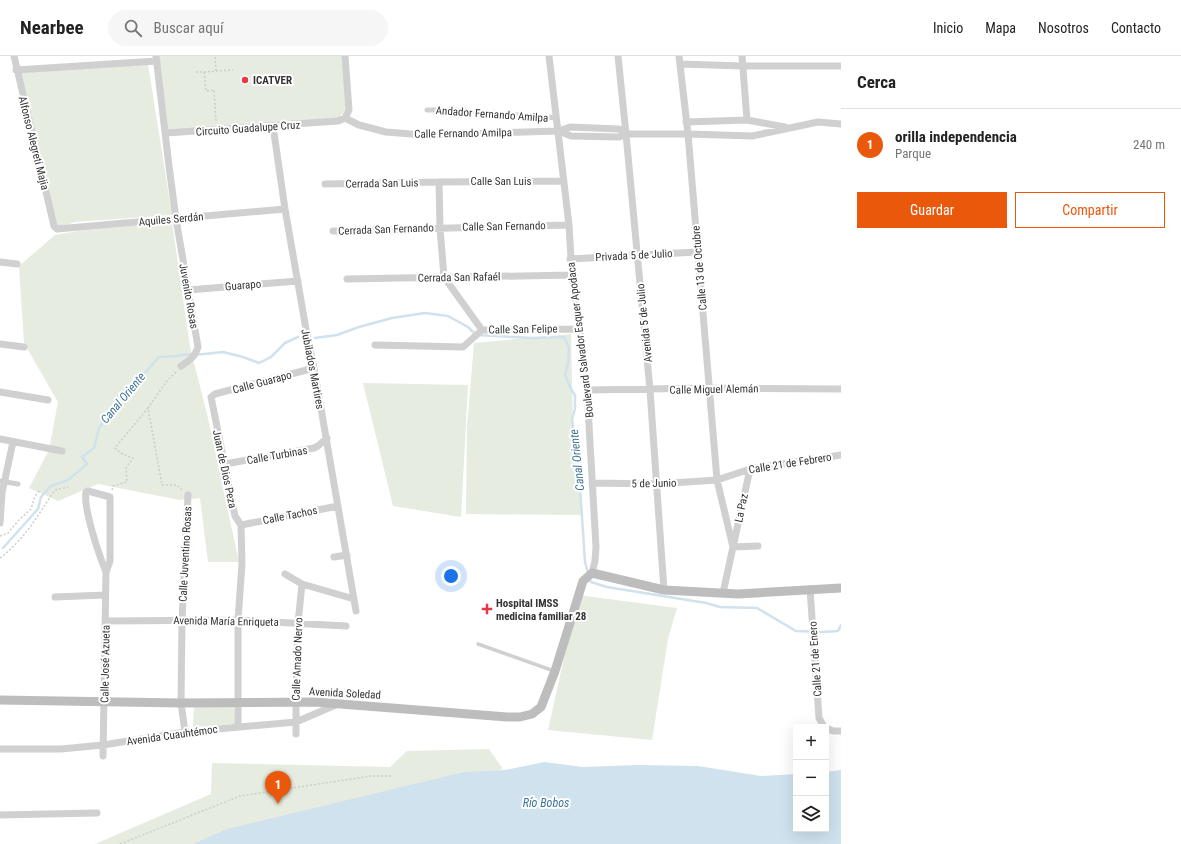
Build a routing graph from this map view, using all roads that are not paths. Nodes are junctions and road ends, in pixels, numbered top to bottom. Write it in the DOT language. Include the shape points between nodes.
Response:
graph roads {
  1 [pos="14,56"];
  2 [pos="345,56"];
  3 [pos="549,56"];
  4 [pos="618,56"];
  5 [pos="742,56"];
  6 [pos="156,59"];
  7 [pos="679,60"];
  8 [pos="743,66"];
  9 [pos="841,66"];
  10 [pos="16,70"];
  11 [pos="427,110"];
  12 [pos="345,118"];
  13 [pos="557,118"];
  14 [pos="747,120"];
  15 [pos="686,122"];
  16 [pos="841,124"];
  17 [pos="273,126"];
  18 [pos="791,128"];
  19 [pos="559,131"];
  20 [pos="166,133"];
  21 [pos="626,134"];
  22 [pos="688,134"];
  23 [pos="563,181"];
  24 [pos="439,182"];
  25 [pos="325,184"];
  26 [pos="285,209"];
  27 [pos="176,218"];
  28 [pos="569,225"];
  29 [pos="440,228"];
  30 [pos="57,229"];
  31 [pos="333,231"];
  32 [pos="697,252"];
  33 [pos="637,255"];
  34 [pos="570,259"];
  35 [pos="0,262"];
  36 [pos="17,264"];
  37 [pos="572,275"];
  38 [pos="444,277"];
  39 [pos="347,279"];
  40 [pos="298,281"];
  41 [pos="188,290"];
  42 [pos="580,329"];
  43 [pos="482,330"];
  44 [pos="0,344"];
  45 [pos="375,345"];
  46 [pos="24,347"];
  47 [pos="181,366"];
  48 [pos="314,368"];
  49 [pos="708,388"];
  50 [pos="841,388"];
  51 [pos="588,390"];
  52 [pos="650,390"];
  53 [pos="0,392"];
  54 [pos="211,397"];
  55 [pos="48,400"];
  56 [pos="326,438"];
  57 [pos="0,439"];
  58 [pos="13,442"];
  59 [pos="62,451"];
  60 [pos="841,455"];
  61 [pos="224,464"];
  62 [pos="750,469"];
  63 [pos="717,480"];
  64 [pos="2,482"];
  65 [pos="18,484"];
  66 [pos="592,484"];
  67 [pos="657,484"];
  68 [pos="188,495"];
  69 [pos="338,506"];
  70 [pos="0,523"];
  71 [pos="241,525"];
  72 [pos="758,546"];
  73 [pos="733,547"];
  74 [pos="347,555"];
  75 [pos="334,557"];
  76 [pos="106,572"];
  77 [pos="592,573"];
  78 [pos="285,574"];
  79 [pos="302,584"];
  80 [pos="841,588"];
  81 [pos="810,589"];
  82 [pos="664,590"];
  83 [pos="723,593"];
  84 [pos="105,595"];
  85 [pos="55,597"];
  86 [pos="354,600"];
  87 [pos="356,611"];
  88 [pos="182,620"];
  89 [pos="238,620"];
  90 [pos="105,621"];
  91 [pos="298,623"];
  92 [pos="346,626"];
  93 [pos="478,644"];
  94 [pos="555,671"];
  95 [pos="0,700"];
  96 [pos="104,702"];
  97 [pos="238,702"];
  98 [pos="296,702"];
  99 [pos="181,703"];
  100 [pos="340,703"];
  101 [pos="296,722"];
  102 [pos="822,724"];
  103 [pos="238,727"];
  104 [pos="829,729"];
  105 [pos="841,731"];
  106 [pos="185,732"];
  107 [pos="296,734"];
  108 [pos="104,745"];
  109 [pos="0,749"];
  110 [pos="103,756"];
  111 [pos="97,813"];
  112 [pos="0,815"];
  1 -- 10 [label="street, Alfonso Alegreti Majia"];
  2 -- 12 [label="street" via="349,110"];
  3 -- 13 [label="street, Boulevard Salvador Esquer Apodaca"];
  4 -- 21 [label="street, Avenida 5 de Julio"];
  5 -- 8 [label="street"];
  6 -- 10 [label="street"];
  6 -- 20 [label="street"];
  7 -- 8 [label="street"];
  7 -- 15 [label="street, Calle 13 de Octubre"];
  8 -- 9 [label="street"];
  8 -- 14 [label="street"];
  10 -- 30 [label="street, Alfonso Alegreti Majia" via="54,226"];
  11 -- 13 [label="street, Andador Fernando Amilpa"];
  12 -- 17 [label="street, Circuito Guadalupe Cruz" via="338,121"];
  12 -- 19 [label="street, Calle Fernando Amilpa" via="359,125 386,132 424,135"];
  13 -- 19 [label="street, Boulevard Salvador Esquer Apodaca"];
  14 -- 15 [label="street"];
  14 -- 18 [label="street"];
  15 -- 22 [label="street, Calle 13 de Octubre"];
  16 -- 18 [label="street, Calle Fernando Amilpa" via="818,122"];
  17 -- 20 [label="street, Circuito Guadalupe Cruz"];
  17 -- 26 [label="street, Jubilados Martires"];
  18 -- 22 [label="street, Calle Fernando Amilpa" via="752,136"];
  19 -- 21 [label="street, Calle Fernando Amilpa" via="571,136 619,137"];
  19 -- 23 [label="street, Boulevard Salvador Esquer Apodaca"];
  20 -- 27 [label="street, Juvenito Rosas"];
  21 -- 22 [label="street, Calle Fernando Amilpa"];
  21 -- 33 [label="street, Avenida 5 de Julio"];
  22 -- 32 [label="street, Calle 13 de Octubre"];
  23 -- 24 [label="street, Calle San Luis"];
  23 -- 28 [label="street, Boulevard Salvador Esquer Apodaca"];
  24 -- 25 [label="street, Cerrada San Luis"];
  24 -- 29 [label="street"];
  26 -- 27 [label="street, Aquiles Serdán"];
  26 -- 40 [label="street, Jubilados Martires"];
  27 -- 30 [label="street, Aquiles Serdán"];
  27 -- 41 [label="street, Juvenito Rosas"];
  28 -- 29 [label="street, Calle San Fernando"];
  28 -- 34 [label="street, Boulevard Salvador Esquer Apodaca"];
  29 -- 31 [label="street, Cerrada San Fernando"];
  29 -- 38 [label="street"];
  32 -- 33 [label="street, Privada 5 de Julio"];
  32 -- 49 [label="street, Calle 13 de Octubre"];
  33 -- 34 [label="street, Privada 5 de Julio"];
  33 -- 52 [label="street, Avenida 5 de Julio"];
  34 -- 37 [label="street, Boulevard Salvador Esquer Apodaca"];
  35 -- 36 [label="street"];
  37 -- 38 [label="street, Cerrada San Rafaél"];
  37 -- 42 [label="street, Boulevard Salvador Esquer Apodaca"];
  38 -- 39 [label="street, Cerrada San Rafaél"];
  38 -- 43 [label="street, Calle San Felipe"];
  40 -- 41 [label="street, Guarapo"];
  40 -- 48 [label="street, Jubilados Martires"];
  41 -- 47 [label="street, Juvenito Rosas" via="198,347 196,354"];
  42 -- 43 [label="street, Calle San Felipe"];
  42 -- 51 [label="street, Boulevard Salvador Esquer Apodaca"];
  43 -- 45 [label="street" via="462,347"];
  44 -- 46 [label="street"];
  48 -- 54 [label="street, Calle Guarapo"];
  48 -- 56 [label="street, Jubilados Martires"];
  49 -- 50 [label="street, Calle Miguel Alemán"];
  49 -- 52 [label="street, Calle Miguel Alemán"];
  49 -- 63 [label="street, Calle 13 de Octubre"];
  51 -- 52 [label="street, Calle Miguel Alemán"];
  51 -- 66 [label="street, Boulevard Salvador Esquer Apodaca"];
  52 -- 67 [label="street, Avenida 5 de Julio"];
  53 -- 55 [label="street"];
  54 -- 61 [label="street, Juan de Dios Peza"];
  56 -- 61 [label="street, Calle Turbinas" via="314,448"];
  56 -- 69 [label="street, Jubilados Martires"];
  57 -- 58 [label="street"];
  58 -- 59 [label="street"];
  58 -- 64 [label="street"];
  60 -- 62 [label="street, Calle 21 de Febrero"];
  61 -- 71 [label="street, Juan de Dios Peza" via="235,516"];
  62 -- 63 [label="street, Calle 21 de Febrero"];
  62 -- 73 [label="street, La Paz"];
  63 -- 67 [label="street, 5 de Junio"];
  63 -- 73 [label="street, Calle 13 de Octubre"];
  64 -- 65 [label="street"];
  64 -- 70 [label="street"];
  66 -- 67 [label="street, 5 de Junio"];
  66 -- 77 [label="street, Boulevard Salvador Esquer Apodaca" via="596,547"];
  67 -- 82 [label="street, Avenida 5 de Julio"];
  68 -- 88 [label="street, Calle Juventino Rosas"];
  69 -- 71 [label="street, Calle Tachos"];
  69 -- 74 [label="street, Jubilados Martires"];
  71 -- 89 [label="street, Juan de Dios Peza" via="242,564"];
  72 -- 73 [label="street"];
  73 -- 83 [label="street, La Paz"];
  74 -- 75 [label="street"];
  74 -- 86 [label="street, Jubilados Martires"];
  76 -- 76 [label="street, Calle José Azueta" via="86,510 85,494 88,491 110,497 110,560"];
  76 -- 84 [label="street, Calle José Azueta"];
  77 -- 82 [label="main road"];
  77 -- 94 [label="main road, Avenida Soledad" via="583,581"];
  78 -- 79 [label="street"];
  79 -- 86 [label="street"];
  79 -- 91 [label="street, Calle Amado Nervo"];
  80 -- 81 [label="main road"];
  81 -- 83 [label="main road"];
  81 -- 102 [label="street, Calle 21 de Enero" via="819,718"];
  82 -- 83 [label="main road"];
  84 -- 85 [label="street"];
  84 -- 90 [label="street, Calle José Azueta"];
  86 -- 87 [label="street, Jubilados Martires"];
  88 -- 89 [label="street, Avenida María Enriqueta"];
  88 -- 90 [label="street, Avenida María Enriqueta"];
  88 -- 99 [label="street, Calle Juventino Rosas"];
  89 -- 91 [label="street, Avenida María Enriqueta"];
  89 -- 97 [label="street, Juan de Dios Peza"];
  90 -- 96 [label="street, Calle José Azueta"];
  91 -- 92 [label="street, Avenida María Enriqueta"];
  91 -- 98 [label="street, Calle Amado Nervo"];
  93 -- 94 [label="lane"];
  94 -- 100 [label="main road, Avenida Soledad" via="541,707 532,714 520,717"];
  95 -- 96 [label="main road, Avenida Soledad"];
  96 -- 99 [label="main road, Avenida Soledad"];
  96 -- 108 [label="street, Calle José Azueta"];
  97 -- 98 [label="main road, Avenida Soledad"];
  97 -- 99 [label="main road, Avenida Soledad"];
  97 -- 103 [label="street, Juan de Dios Peza"];
  98 -- 100 [label="main road, Avenida Soledad"];
  98 -- 101 [label="street, Calle Amado Nervo"];
  99 -- 106 [label="street, Calle Juventino Rosas"];
  100 -- 101 [label="street, Avenida Cuauhtémoc"];
  101 -- 103 [label="street, Avenida Cuauhtémoc"];
  101 -- 107 [label="street, Calle Amado Nervo"];
  103 -- 106 [label="street, Avenida Cuauhtémoc"];
  104 -- 105 [label="street"];
  106 -- 108 [label="street, Avenida Cuauhtémoc"];
  108 -- 109 [label="street, Avenida Cuauhtémoc" via="61,749"];
  108 -- 110 [label="street, Calle José Azueta"];
  111 -- 112 [label="street"];
}
